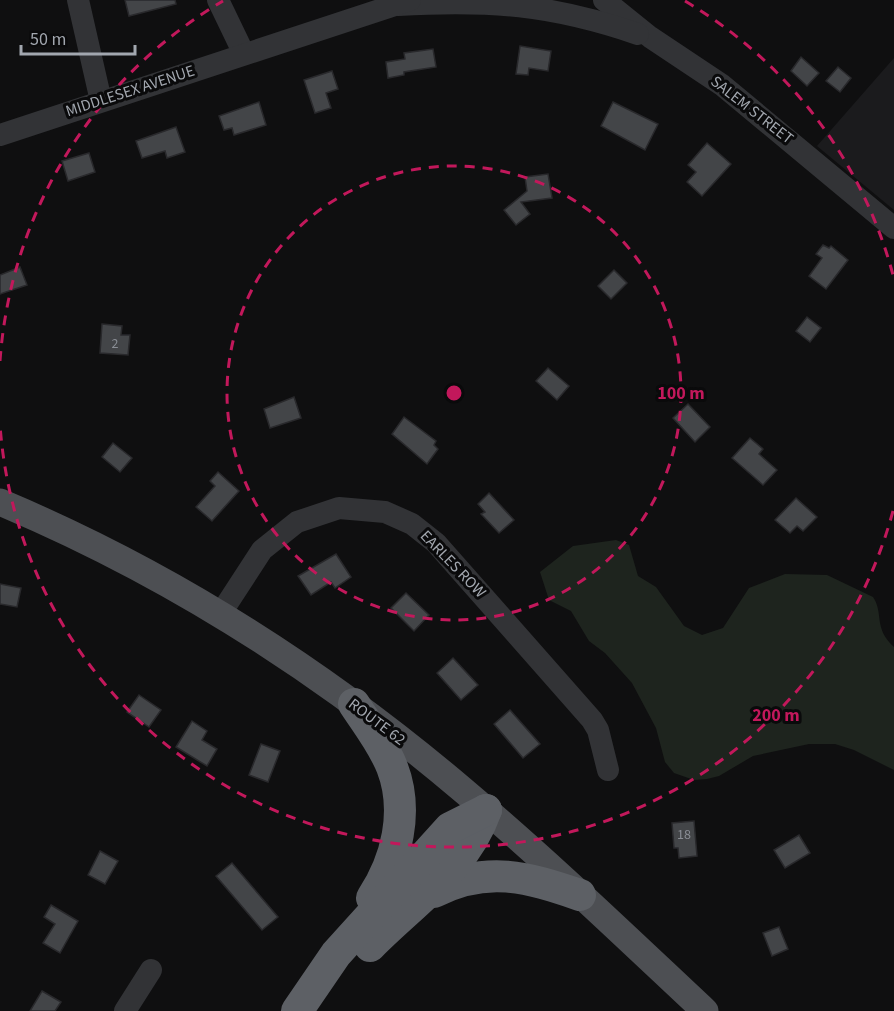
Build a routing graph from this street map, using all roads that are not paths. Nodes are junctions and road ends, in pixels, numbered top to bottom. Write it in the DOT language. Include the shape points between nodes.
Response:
graph roads {
  1 [pos="78,0"];
  2 [pos="218,0"];
  3 [pos="604,0"];
  4 [pos="404,2"];
  5 [pos="523,2"];
  6 [pos="558,4"];
  7 [pos="650,38"];
  8 [pos="244,54"];
  9 [pos="101,101"];
  10 [pos="0,135"];
  11 [pos="894,228"];
  12 [pos="0,502"];
  13 [pos="221,613"];
  14 [pos="354,704"];
  15 [pos="608,770"];
  16 [pos="486,810"];
  17 [pos="580,895"];
  18 [pos="423,897"];
  19 [pos="336,954"];
  20 [pos="151,970"];
  21 [pos="125,1011"];
  22 [pos="297,1011"];
  23 [pos="320,1011"];
  24 [pos="705,1011"];
  1 -- 9 [label="street"];
  2 -- 8 [label="street"];
  3 -- 7 [label="street, SALEM STREET"];
  4 -- 5 [label="street, MIDDLESEX AVENUE"];
  4 -- 8 [label="street, MIDDLESEX AVENUE"];
  5 -- 6 [label="street, MIDDLESEX AVENUE"];
  6 -- 7 [label="street, MIDDLESEX AVENUE"];
  7 -- 11 [label="street, SALEM STREET" via="722,85"];
  8 -- 9 [label="street, MIDDLESEX AVENUE"];
  9 -- 10 [label="street, MIDDLESEX AVENUE"];
  12 -- 13 [label="main road, ROUTE 62" via="90,543"];
  13 -- 14 [label="main road, ROUTE 62"];
  13 -- 15 [label="street, EARLES ROW" via="262,550 297,522 339,508 370,509 399,517 436,543 592,720"];
  14 -- 16 [label="main road, ROUTE 62"];
  14 -- 19 [label="highway" via="393,768 399,821 386,875"];
  16 -- 17 [label="main road, ROUTE 62"];
  16 -- 18 [label="highway" via="467,851"];
  16 -- 19 [label="highway" via="450,828"];
  17 -- 18 [label="highway" via="541,881 496,875 462,879"];
  17 -- 24 [label="main road, ROUTE 62"];
  18 -- 23 [label="highway" via="361,954"];
  19 -- 22 [label="highway"];
  20 -- 21 [label="street"];
}
